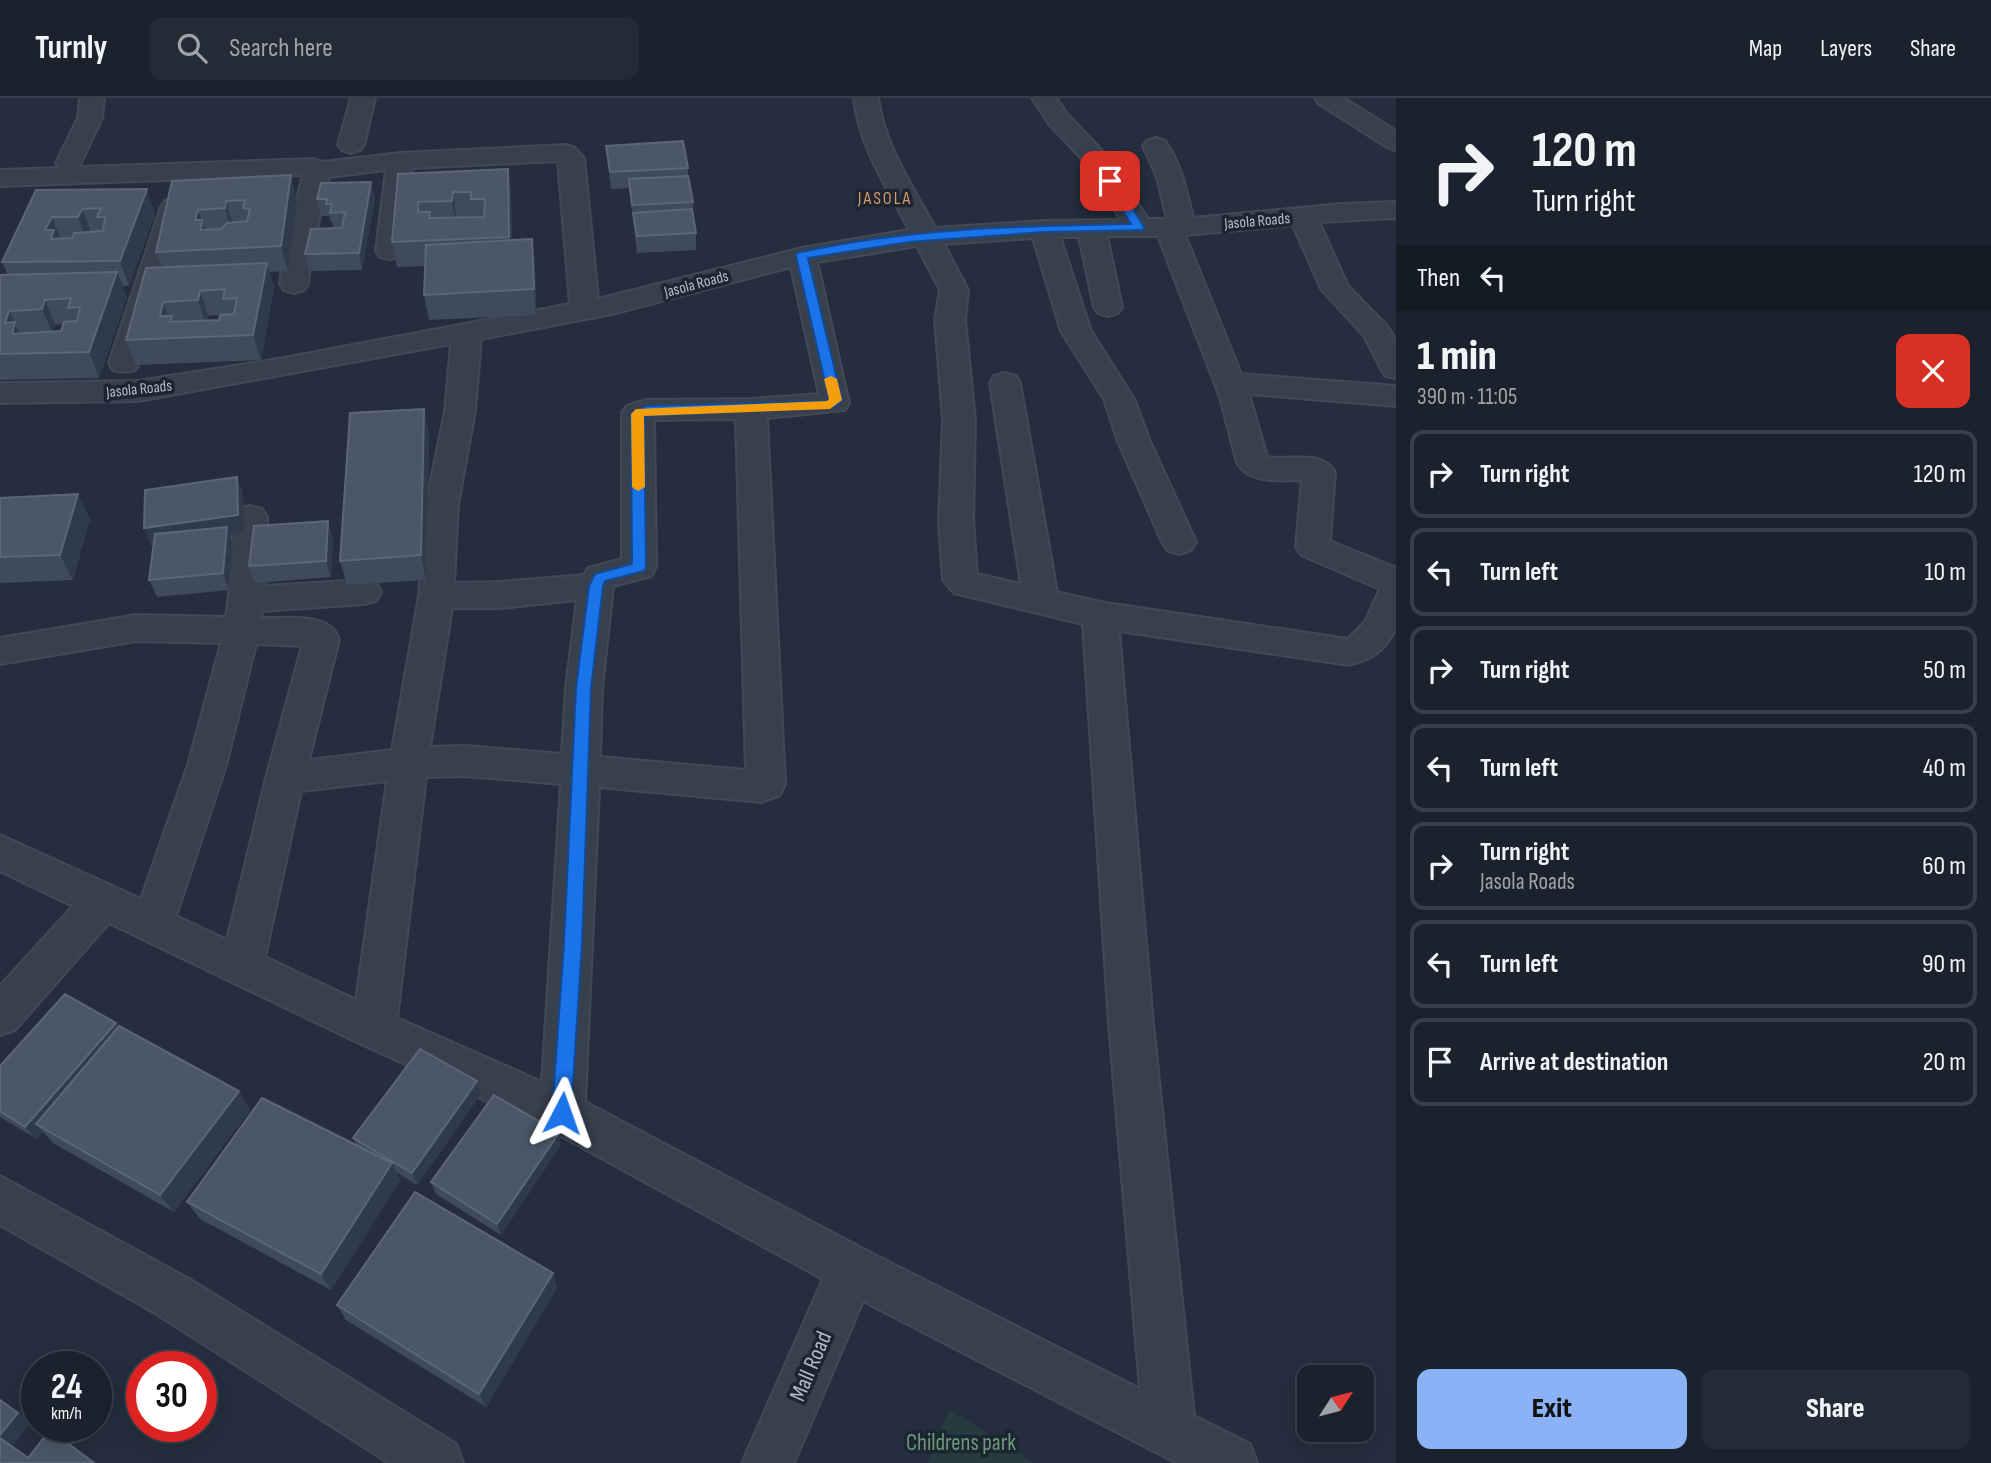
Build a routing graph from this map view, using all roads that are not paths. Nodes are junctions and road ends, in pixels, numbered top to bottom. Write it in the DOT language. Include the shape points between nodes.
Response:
graph roads {
  1 [pos="92,98"];
  2 [pos="363,98"];
  3 [pos="866,98"];
  4 [pos="1044,98"];
  5 [pos="1327,98"];
  6 [pos="1396,116"];
  7 [pos="1368,125"];
  8 [pos="1396,142"];
  9 [pos="351,145"];
  10 [pos="1156,146"];
  11 [pos="400,161"];
  12 [pos="317,171"];
  13 [pos="187,172"];
  14 [pos="0,178"];
  15 [pos="59,180"];
  16 [pos="1396,211"];
  17 [pos="1303,216"];
  18 [pos="1091,227"];
  19 [pos="1163,227"];
  20 [pos="1044,229"];
  21 [pos="927,237"];
  22 [pos="390,251"];
  23 [pos="802,256"];
  24 [pos="294,284"];
  25 [pos="1108,307"];
  26 [pos="585,310"];
  27 [pos="467,333"];
  28 [pos="124,363"];
  29 [pos="1396,369"];
  30 [pos="1004,383"];
  31 [pos="1229,383"];
  32 [pos="0,393"];
  33 [pos="1396,396"];
  34 [pos="751,409"];
  35 [pos="250,517"];
  36 [pos="1179,542"];
  37 [pos="1396,582"];
  38 [pos="596,586"];
  39 [pos="1396,591"];
  40 [pos="364,592"];
  41 [pos="436,596"];
  42 [pos="1041,601"];
  43 [pos="1100,615"];
  44 [pos="243,616"];
  45 [pos="0,651"];
  46 [pos="409,763"];
  47 [pos="581,771"];
  48 [pos="285,778"];
  49 [pos="0,852"];
  50 [pos="103,901"];
  51 [pos="153,924"];
  52 [pos="242,967"];
  53 [pos="0,1016"];
  54 [pos="374,1029"];
  55 [pos="562,1113"];
  56 [pos="0,1199"];
  57 [pos="852,1269"];
  58 [pos="1170,1432"];
  59 [pos="438,1463"];
  60 [pos="768,1463"];
  61 [pos="1231,1463"];
  1 -- 15 [label="street" via="90,118"];
  2 -- 9 [label="street"];
  3 -- 21 [label="street" via="877,144"];
  4 -- 19 [label="street" via="1058,119"];
  5 -- 7 [label="street"];
  6 -- 7 [label="street"];
  7 -- 8 [label="street"];
  10 -- 19 [label="street" via="1170,177"];
  11 -- 12 [label="street"];
  11 -- 22 [label="street"];
  11 -- 26 [label="street" via="569,155"];
  12 -- 13 [label="street" via="306,166"];
  12 -- 24 [label="street"];
  13 -- 15 [label="street"];
  13 -- 28 [label="street"];
  14 -- 15 [label="street"];
  16 -- 17 [label="street, Jasola Roads"];
  17 -- 19 [label="street, Jasola Roads"];
  17 -- 29 [label="street" via="1335,289 1377,332"];
  18 -- 19 [label="street, Jasola Roads"];
  18 -- 20 [label="street, Jasola Roads"];
  18 -- 25 [label="street"];
  19 -- 31 [label="street"];
  20 -- 21 [label="street, Jasola Roads"];
  20 -- 36 [label="street" via="1076,331 1119,399"];
  21 -- 23 [label="street, Jasola Roads"];
  21 -- 42 [label="street" via="954,290 950,320 959,420 959,574 966,584"];
  23 -- 26 [label="street, Jasola Roads"];
  23 -- 34 [label="street" via="835,400 830,405"];
  26 -- 27 [label="street, Jasola Roads"];
  27 -- 32 [label="street, Jasola Roads" via="138,391"];
  27 -- 41 [label="street" via="460,411 442,505"];
  30 -- 42 [label="street"];
  31 -- 33 [label="street"];
  31 -- 37 [label="street" via="1253,463 1263,469 1311,467 1318,472 1313,547"];
  34 -- 38 [label="street" via="646,410 638,414 639,567 603,574"];
  34 -- 47 [label="street" via="766,784"];
  35 -- 44 [label="street"];
  38 -- 41 [label="street" via="500,596"];
  38 -- 47 [label="street" via="584,688"];
  39 -- 43 [label="street" via="1369,644 1349,653"];
  40 -- 44 [label="street"];
  41 -- 46 [label="street"];
  42 -- 43 [label="street"];
  43 -- 58 [label="street" via="1121,930"];
  44 -- 45 [label="street"];
  44 -- 48 [label="street" via="320,635"];
  44 -- 51 [label="street" via="197,795"];
  46 -- 47 [label="street" via="465,761"];
  46 -- 48 [label="street"];
  46 -- 54 [label="street"];
  47 -- 55 [label="street"];
  48 -- 52 [label="street"];
  49 -- 50 [label="street"];
  50 -- 51 [label="street"];
  50 -- 53 [label="street"];
  51 -- 52 [label="street"];
  52 -- 54 [label="street"];
  54 -- 55 [label="street"];
  55 -- 57 [label="street"];
  56 -- 59 [label="street" via="172,1296"];
  57 -- 58 [label="street"];
  57 -- 60 [label="street, Mall Road"];
  58 -- 61 [label="street"];
}
